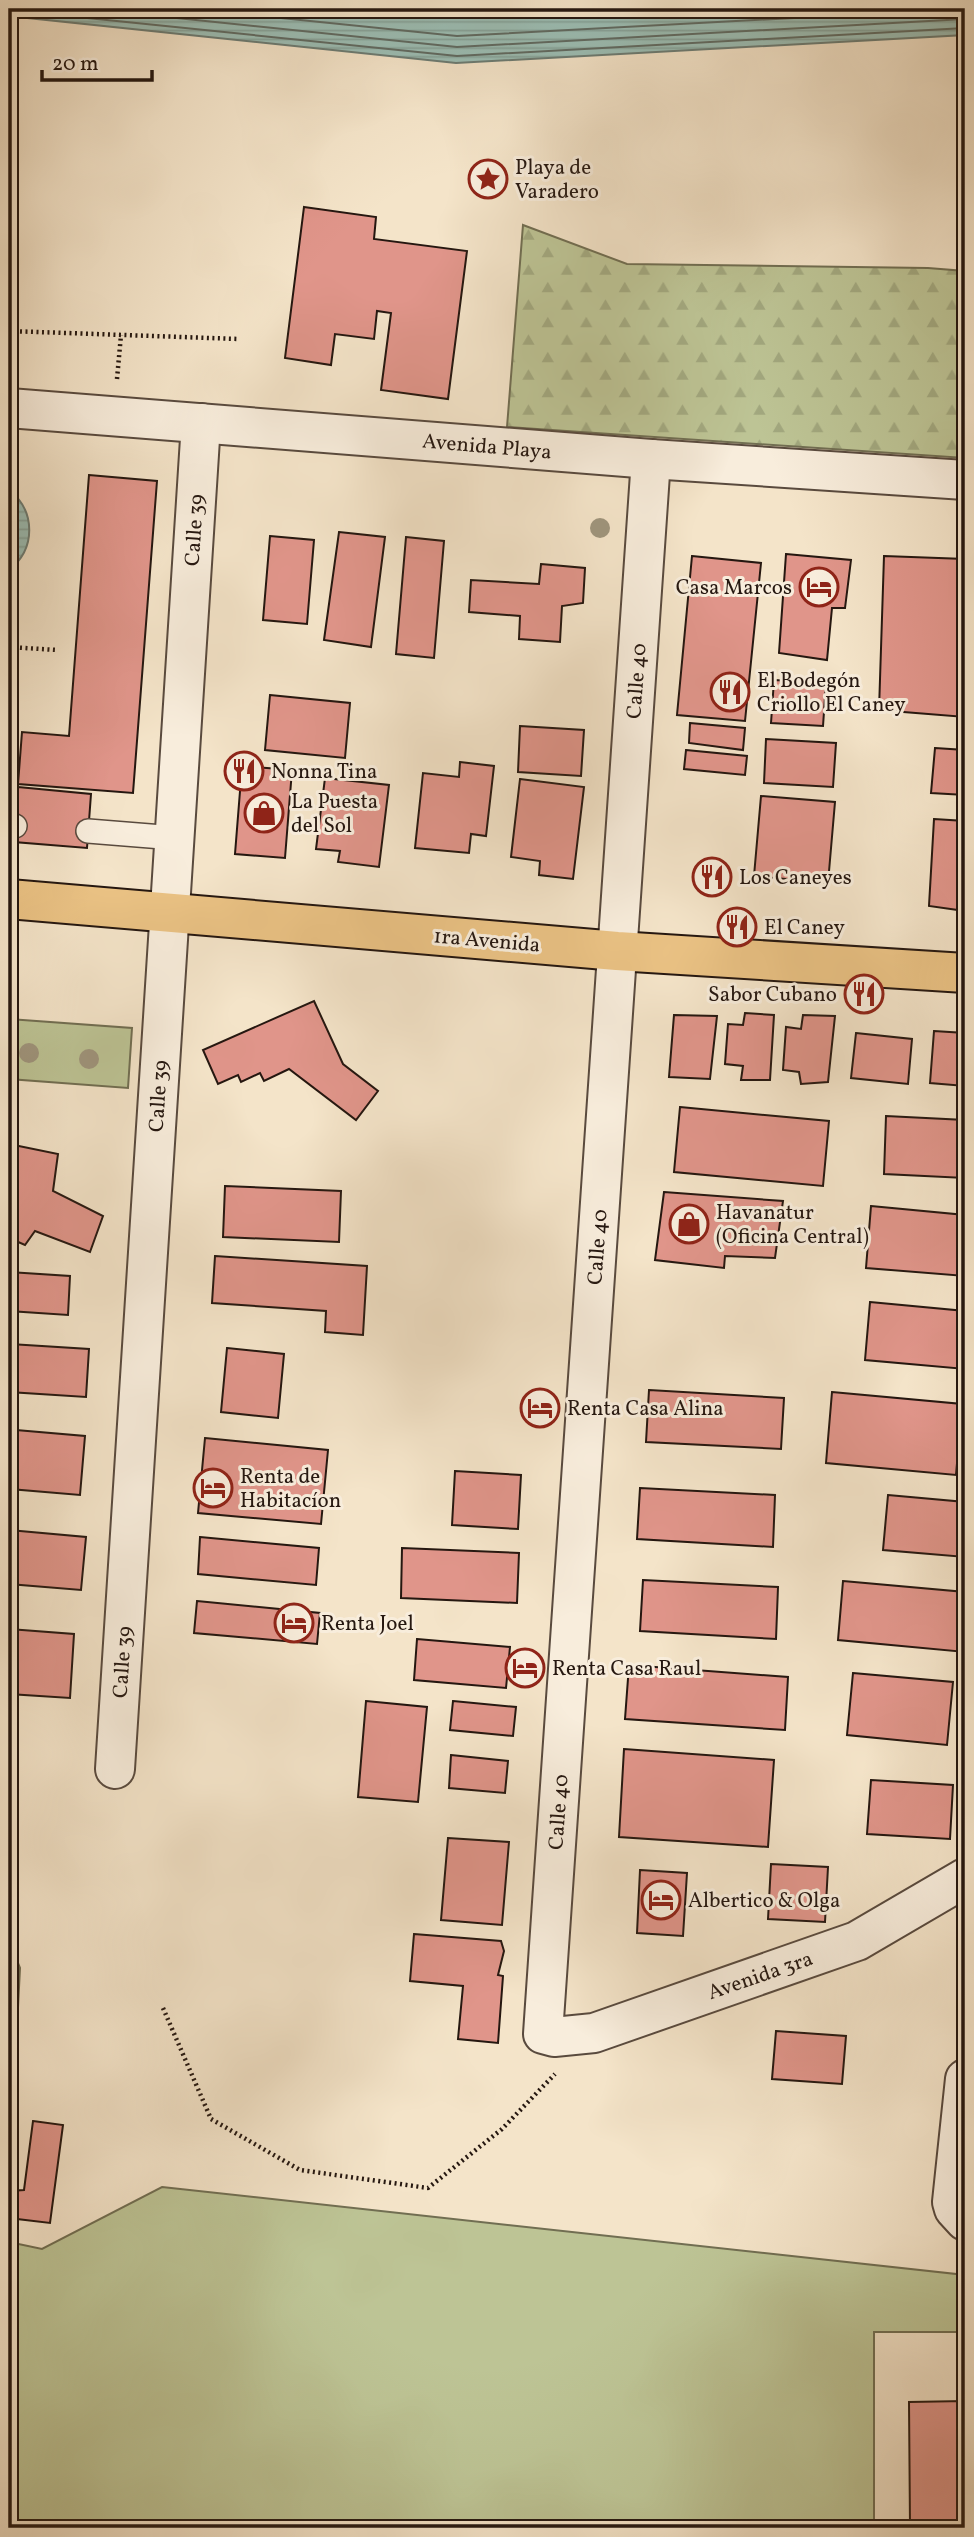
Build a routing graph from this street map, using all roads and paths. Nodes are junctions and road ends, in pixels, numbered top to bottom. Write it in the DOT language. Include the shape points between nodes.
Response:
graph roads {
  1 [pos="9,331"];
  2 [pos="239,339"];
  3 [pos="9,408"];
  4 [pos="201,424"];
  5 [pos="652,459"];
  6 [pos="965,480"];
  7 [pos="9,648"];
  8 [pos="57,650"];
  9 [pos="88,831"];
  10 [pos="174,838"];
  11 [pos="9,899"];
  12 [pos="170,912"];
  13 [pos="617,951"];
  14 [pos="965,973"];
  15 [pos="115,1769"];
  16 [pos="965,1878"];
  17 [pos="163,2008"];
  18 [pos="594,2033"];
  19 [pos="543,2034"];
  20 [pos="965,2079"];
  21 [pos="958,2211"];
  1 -- 2 [label="path"];
  3 -- 4 [label="street, Avenida Playa"];
  4 -- 5 [label="street, Avenida Playa"];
  4 -- 10 [label="street, Calle 39"];
  5 -- 6 [label="street, Avenida Playa"];
  5 -- 13 [label="street, Calle 40"];
  7 -- 8 [label="path"];
  9 -- 10 [label="lane"];
  10 -- 12 [label="street, Calle 39"];
  11 -- 12 [label="main road, 1ra Avenida"];
  12 -- 13 [label="main road, 1ra Avenida"];
  12 -- 15 [label="street, Calle 39"];
  13 -- 14 [label="main road, 1ra Avenida"];
  13 -- 19 [label="street, Calle 40"];
  16 -- 18 [label="street, Avenida 3ra" via="857,1941"];
  17 -- 18 [label="path" via="211,2119 300,2170 428,2188 502,2129"];
  18 -- 19 [label="street, Avenida 3ra"];
  20 -- 21 [label="street"];
}
